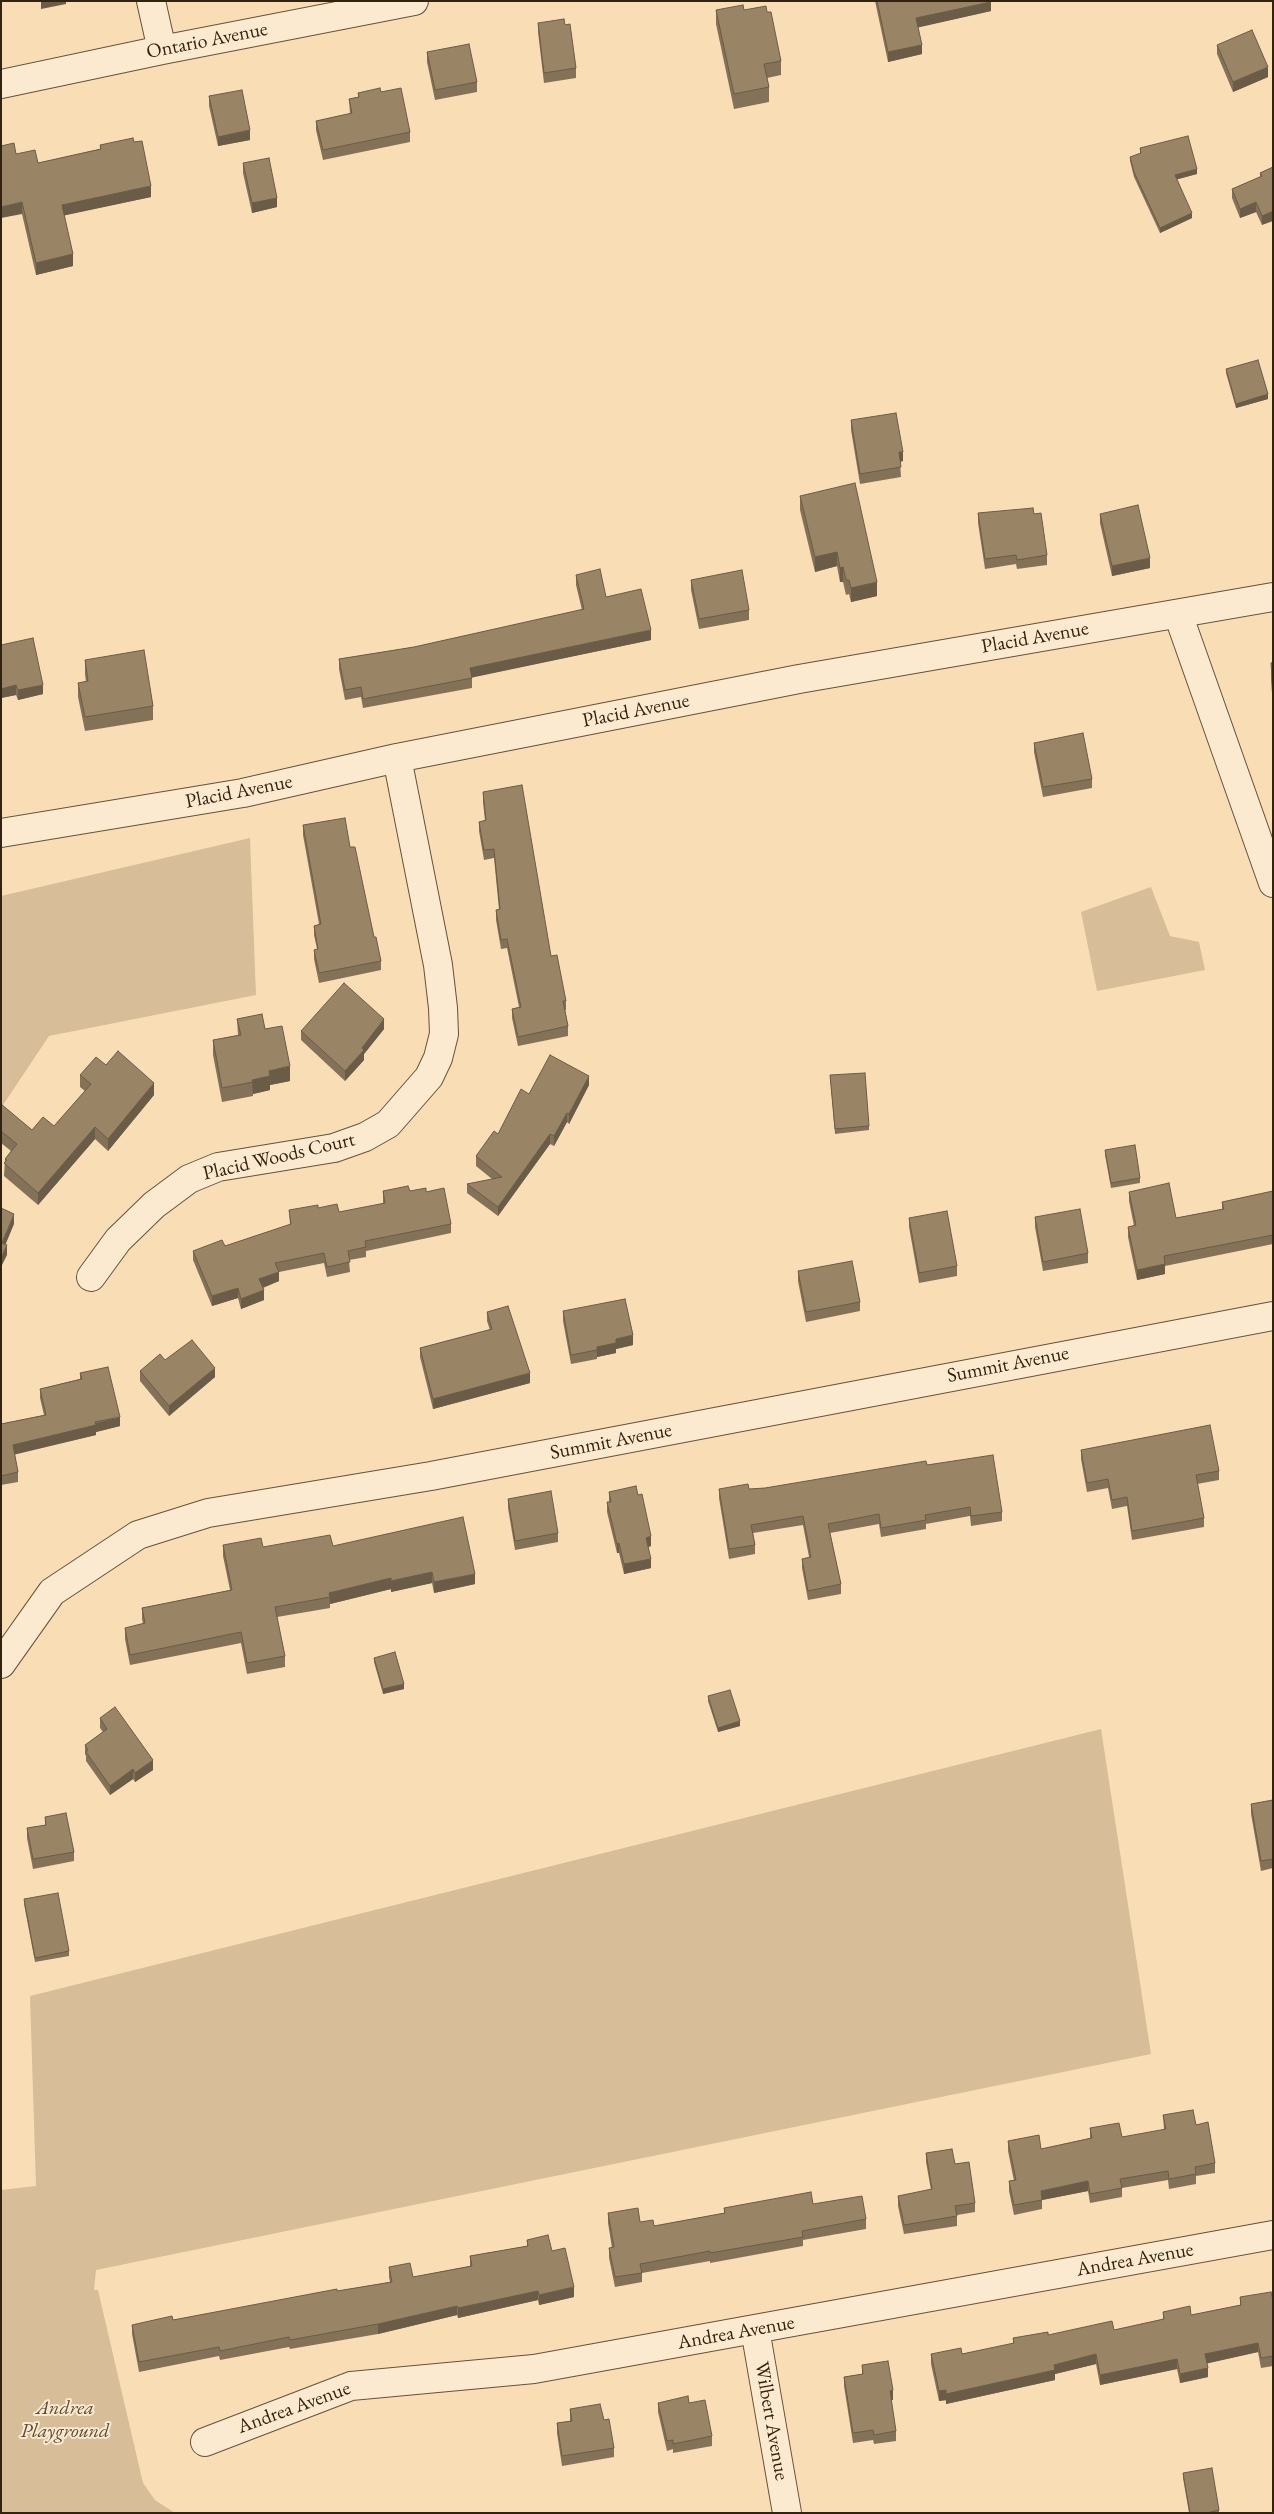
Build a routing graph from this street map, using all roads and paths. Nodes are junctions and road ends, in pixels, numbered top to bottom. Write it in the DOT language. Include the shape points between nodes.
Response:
graph roads {
  1 [pos="151,1"];
  2 [pos="414,1"];
  3 [pos="162,50"];
  4 [pos="1,84"];
  5 [pos="1273,597"];
  6 [pos="1178,614"];
  7 [pos="397,758"];
  8 [pos="1,833"];
  9 [pos="1273,883"];
  10 [pos="92,1277"];
  11 [pos="1273,1316"];
  12 [pos="1,1664"];
  13 [pos="1273,2235"];
  14 [pos="755,2329"];
  15 [pos="205,2442"];
  16 [pos="787,2513"];
  1 -- 3 [label="street"];
  2 -- 3 [label="street, Ontario Avenue"];
  3 -- 4 [label="street, Ontario Avenue"];
  5 -- 6 [label="street, Placid Avenue"];
  6 -- 7 [label="street, Placid Avenue" via="799,679"];
  6 -- 9 [label="street"];
  7 -- 8 [label="street, Placid Avenue" via="244,792"];
  7 -- 10 [label="street, Placid Woods Court" via="438,965 443,1008 444,1034 429,1077 388,1124 365,1136 334,1148 218,1167 189,1179 154,1205 118,1240"];
  11 -- 12 [label="street, Summit Avenue" via="431,1476 208,1513 138,1535 52,1592"];
  13 -- 14 [label="street, Andrea Avenue"];
  14 -- 15 [label="street, Andrea Avenue" via="534,2369 350,2386"];
  14 -- 16 [label="street, Wilbert Avenue"];
}
